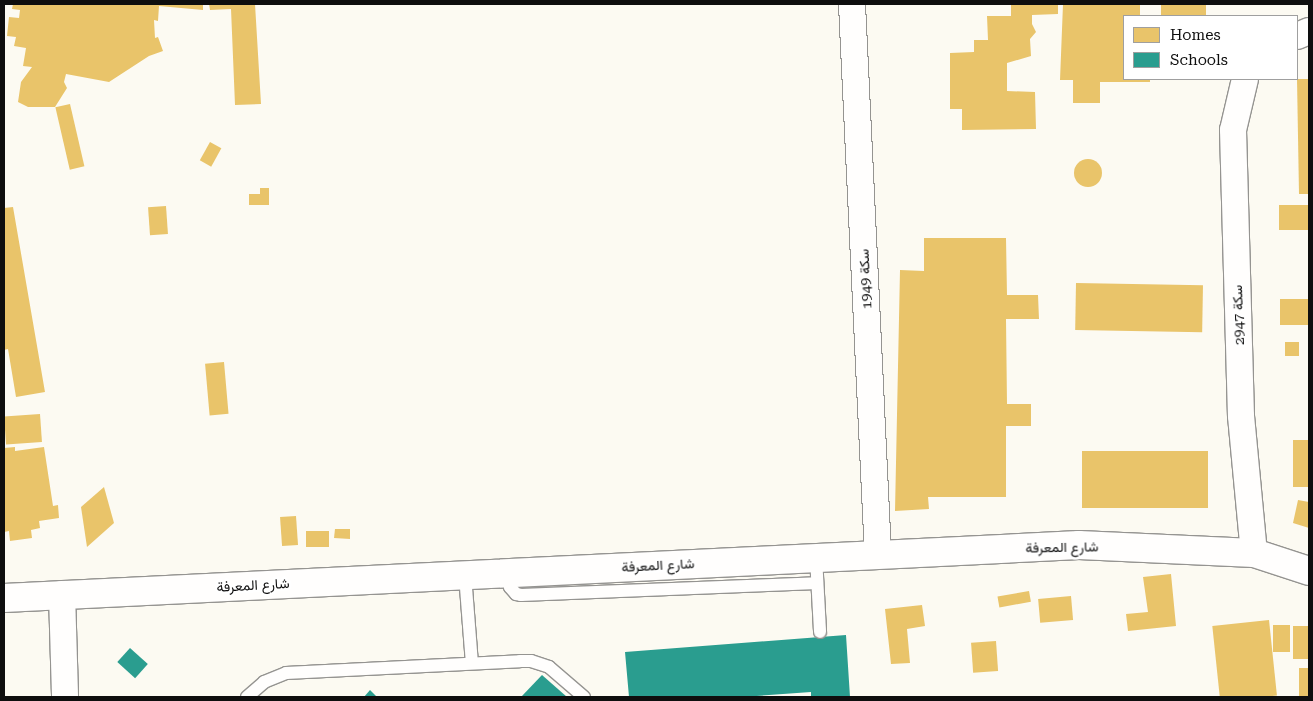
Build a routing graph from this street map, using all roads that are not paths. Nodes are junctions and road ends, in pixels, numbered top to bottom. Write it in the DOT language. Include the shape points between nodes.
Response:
graph roads {
  1 [pos="852,4"];
  2 [pos="1245,80"];
  3 [pos="1254,553"];
  4 [pos="878,555"];
  5 [pos="816,570"];
  6 [pos="1309,571"];
  7 [pos="465,575"];
  8 [pos="62,594"];
  9 [pos="4,598"];
  10 [pos="820,632"];
  11 [pos="472,663"];
  12 [pos="65,697"];
  13 [pos="247,697"];
  14 [pos="584,697"];
  1 -- 4 [label="street, سكة 1949"];
  2 -- 3 [label="street, سكة 2947" via="1233,130 1241,416"];
  3 -- 4 [label="street, شارع المعرفة" via="1079,545"];
  3 -- 6 [label="street, شارع المعرفة"];
  4 -- 5 [label="street, شارع المعرفة"];
  5 -- 7 [label="street, شارع المعرفة"];
  5 -- 10 [label="lane"];
  7 -- 8 [label="street, شارع المعرفة"];
  7 -- 11 [label="lane"];
  8 -- 9 [label="street, شارع المعرفة"];
  8 -- 12 [label="street"];
  11 -- 13 [label="lane" via="286,673 264,682"];
  11 -- 14 [label="lane" via="541,663 558,672"];
}
